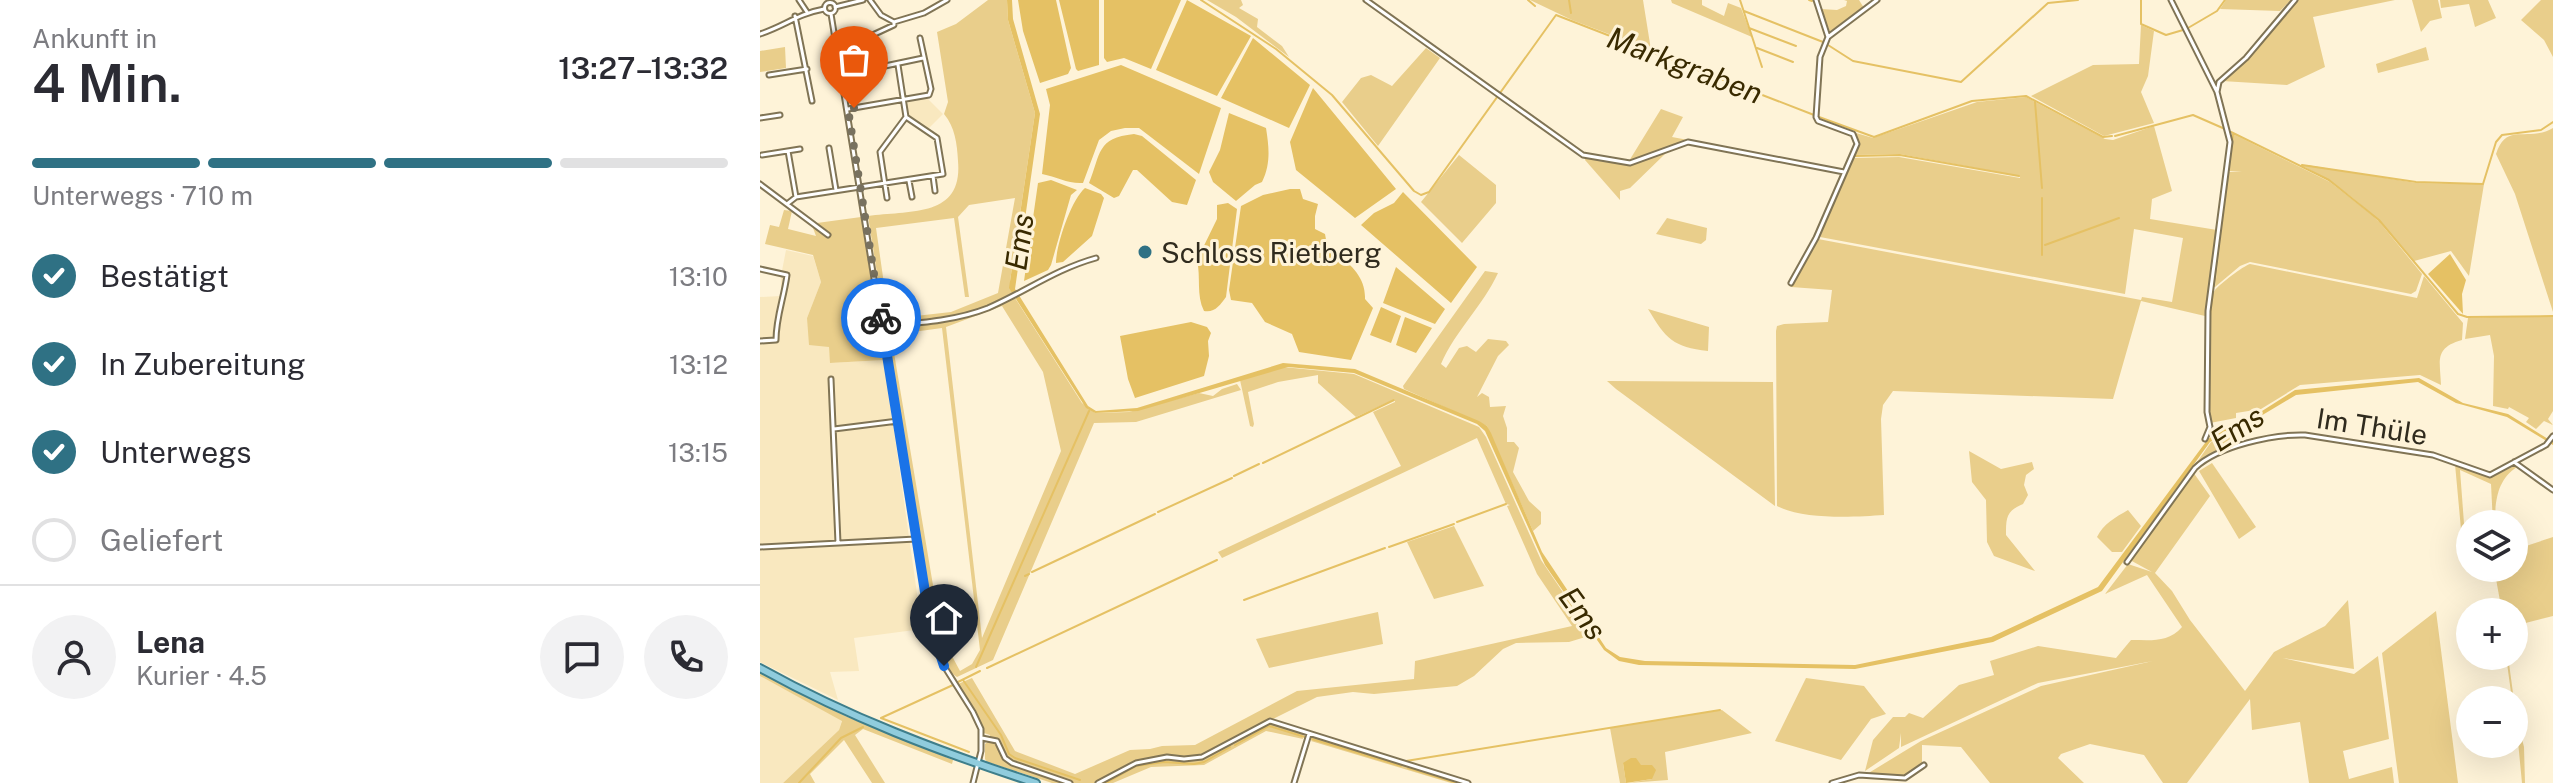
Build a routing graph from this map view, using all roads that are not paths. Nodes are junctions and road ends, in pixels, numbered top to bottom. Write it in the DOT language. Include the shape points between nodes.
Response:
graph roads {
  1 [pos="799,0"];
  2 [pos="863,0"];
  3 [pos="870,0"];
  4 [pos="947,0"];
  5 [pos="1366,0"];
  6 [pos="1816,0"];
  7 [pos="1877,0"];
  8 [pos="2171,0"];
  9 [pos="2295,0"];
  10 [pos="829,1"];
  11 [pos="835,7"];
  12 [pos="824,9"];
  13 [pos="807,12"];
  14 [pos="831,14"];
  15 [pos="795,16"];
  16 [pos="894,22"];
  17 [pos="760,34"];
  18 [pos="1828,37"];
  19 [pos="920,38"];
  20 [pos="864,39"];
  21 [pos="923,58"];
  22 [pos="898,65"];
  23 [pos="807,69"];
  24 [pos="769,75"];
  25 [pos="2210,81"];
  26 [pos="2219,82"];
  27 [pos="868,86"];
  28 [pos="2217,92"];
  29 [pos="812,101"];
  30 [pos="903,101"];
  31 [pos="848,109"];
  32 [pos="780,115"];
  33 [pos="906,117"];
  34 [pos="760,118"];
  35 [pos="829,148"];
  36 [pos="800,149"];
  37 [pos="788,151"];
  38 [pos="762,155"];
  39 [pos="1844,172"];
  40 [pos="933,176"];
  41 [pos="909,179"];
  42 [pos="885,183"];
  43 [pos="760,185"];
  44 [pos="861,187"];
  45 [pos="836,190"];
  46 [pos="935,191"];
  47 [pos="796,197"];
  48 [pos="912,197"];
  49 [pos="887,198"];
  50 [pos="787,204"];
  51 [pos="828,235"];
  52 [pos="1096,258"];
  53 [pos="760,269"];
  54 [pos="1791,283"];
  55 [pos="883,326"];
  56 [pos="760,341"];
  57 [pos="831,379"];
  58 [pos="898,421"];
  59 [pos="833,429"];
  60 [pos="2552,437"];
  61 [pos="2205,439"];
  62 [pos="2514,462"];
  63 [pos="2553,490"];
  64 [pos="916,539"];
  65 [pos="838,543"];
  66 [pos="760,547"];
  67 [pos="2127,562"];
  68 [pos="760,668"];
  69 [pos="1309,734"];
  70 [pos="982,738"];
  71 [pos="976,764"];
  72 [pos="1924,765"];
  73 [pos="973,783"];
  74 [pos="1036,783"];
  75 [pos="1070,783"];
  76 [pos="1098,783"];
  77 [pos="1294,783"];
  78 [pos="1468,783"];
  79 [pos="1832,783"];
  1 -- 13 [label="street"];
  2 -- 11 [label="street"];
  3 -- 16 [label="street"];
  4 -- 16 [label="street"];
  5 -- 39 [label="street" via="1583,155 1630,163 1688,142"];
  6 -- 18 [label="street"];
  7 -- 18 [label="street"];
  8 -- 25 [label="street"];
  9 -- 26 [label="street"];
  10 -- 11 [label="street"];
  10 -- 12 [label="street"];
  11 -- 14 [label="street"];
  12 -- 13 [label="street"];
  12 -- 14 [label="street"];
  13 -- 15 [label="street"];
  14 -- 31 [label="street"];
  15 -- 17 [label="street"];
  15 -- 23 [label="street"];
  16 -- 20 [label="street"];
  18 -- 39 [label="street" via="1820,57 1816,117 1856,138"];
  19 -- 21 [label="street"];
  21 -- 22 [label="street"];
  21 -- 30 [label="street" via="931,92"];
  22 -- 27 [label="street" via="866,70"];
  22 -- 30 [label="street"];
  23 -- 24 [label="street"];
  23 -- 29 [label="street"];
  25 -- 26 [label="street"];
  25 -- 28 [label="street"];
  26 -- 28 [label="street"];
  28 -- 61 [label="street" via="2230,142 2208,311 2210,427"];
  30 -- 31 [label="street"];
  30 -- 33 [label="street"];
  31 -- 44 [label="street"];
  32 -- 34 [label="street"];
  33 -- 40 [label="street" via="937,138 943,174"];
  33 -- 42 [label="street" via="880,152"];
  35 -- 45 [label="street"];
  36 -- 37 [label="street"];
  37 -- 38 [label="street"];
  37 -- 47 [label="street"];
  39 -- 54 [label="street"];
  40 -- 41 [label="street"];
  40 -- 46 [label="street"];
  41 -- 42 [label="street"];
  41 -- 48 [label="street"];
  42 -- 44 [label="street"];
  42 -- 49 [label="street"];
  43 -- 50 [label="street"];
  44 -- 45 [label="street"];
  44 -- 55 [label="street"];
  45 -- 47 [label="street"];
  47 -- 50 [label="street"];
  50 -- 51 [label="street"];
  52 -- 55 [label="street" via="1064,268 989,307 950,319"];
  53 -- 56 [label="street" via="787,275 776,340"];
  55 -- 58 [label="street"];
  57 -- 59 [label="street"];
  58 -- 59 [label="street"];
  58 -- 64 [label="street"];
  59 -- 65 [label="street"];
  60 -- 62 [label="street, Im Thüle"];
  62 -- 63 [label="street"];
  62 -- 67 [label="street, Im Thüle" via="2487,475 2433,455 2305,435 2254,442 2200,463"];
  64 -- 65 [label="street"];
  64 -- 70 [label="street" via="936,646"];
  65 -- 66 [label="street"];
  68 -- 71 [label="main road" via="871,724"];
  69 -- 76 [label="street" via="1270,721 1202,757 1136,763"];
  69 -- 77 [label="street"];
  69 -- 78 [label="street"];
  70 -- 71 [label="street"];
  70 -- 75 [label="street" via="997,741 1012,763"];
  71 -- 73 [label="street"];
  71 -- 74 [label="main road"];
  72 -- 79 [label="street" via="1905,778 1859,775"];
}
